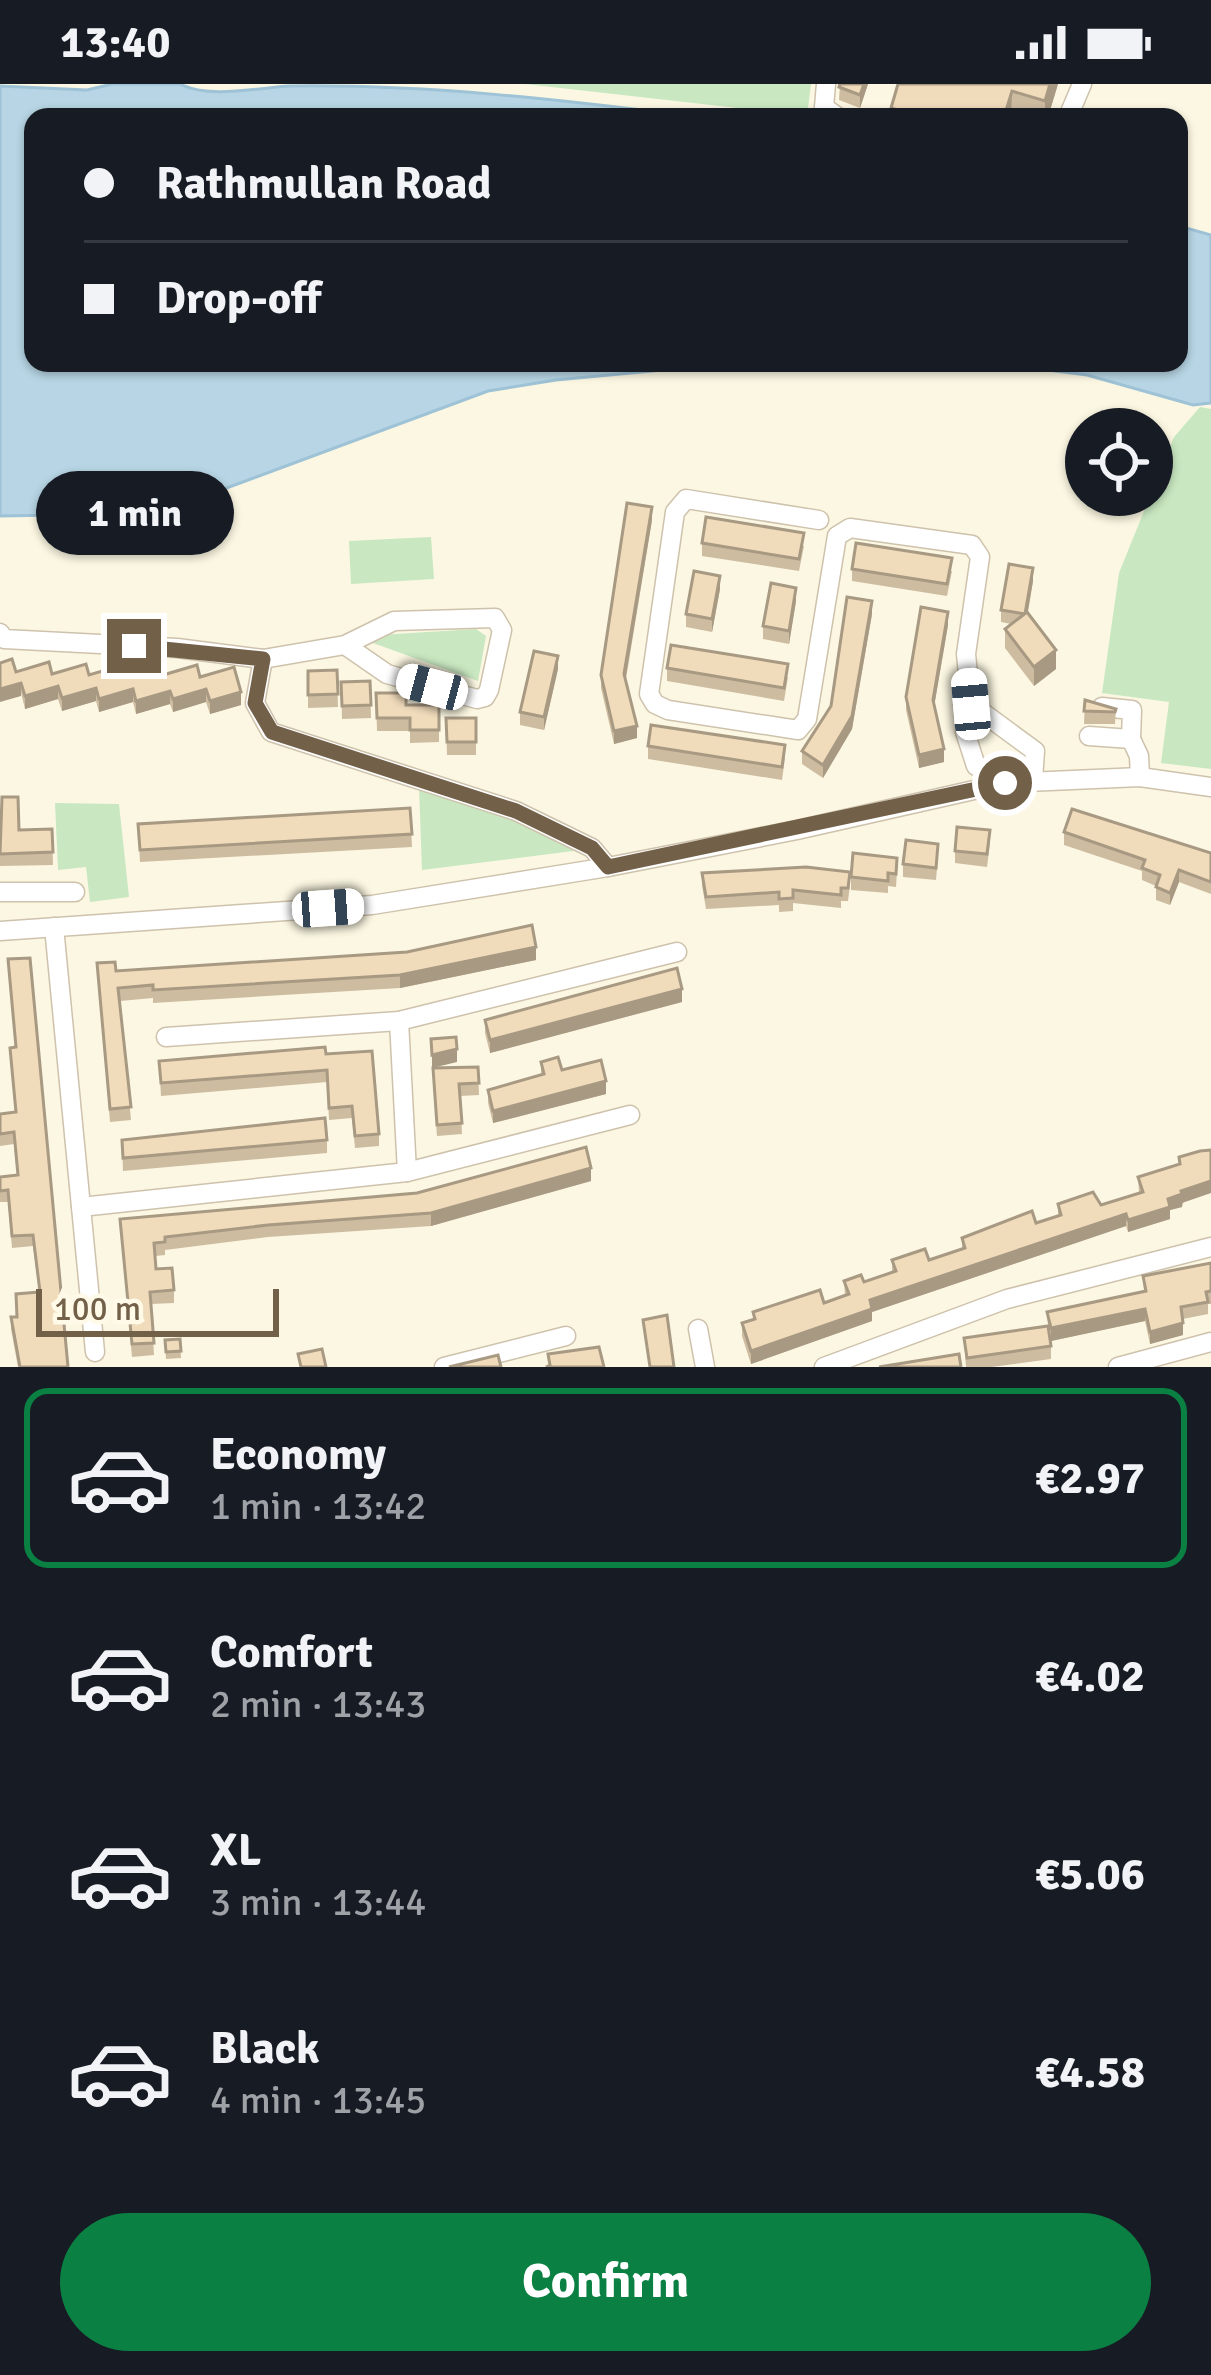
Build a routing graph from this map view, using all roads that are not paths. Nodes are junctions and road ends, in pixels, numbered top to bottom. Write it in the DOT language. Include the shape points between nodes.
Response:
graph roads {
  1 [pos="819,520"];
  2 [pos="2,636"];
  3 [pos="345,645"];
  4 [pos="263,659"];
  5 [pos="971,704"];
  6 [pos="1102,707"];
  7 [pos="1089,736"];
  8 [pos="1131,739"];
  9 [pos="976,766"];
  10 [pos="1140,777"];
  11 [pos="1034,780"];
  12 [pos="1211,787"];
  13 [pos="608,867"];
  14 [pos="0,892"];
  15 [pos="75,892"];
  16 [pos="54,927"];
  17 [pos="0,931"];
  18 [pos="677,952"];
  19 [pos="399,1021"];
  20 [pos="166,1037"];
  21 [pos="630,1115"];
  22 [pos="407,1172"];
  23 [pos="81,1208"];
  24 [pos="1211,1247"];
  25 [pos="698,1329"];
  26 [pos="566,1336"];
  27 [pos="1211,1342"];
  28 [pos="95,1352"];
  29 [pos="828,1366"];
  30 [pos="444,1367"];
  31 [pos="705,1367"];
  32 [pos="1118,1367"];
  1 -- 5 [label="street" via="686,499 675,512 649,694 655,704 798,730 807,719 837,536 850,528 972,545 980,557 966,653"];
  2 -- 4 [label="street"];
  3 -- 3 [label="street" via="394,621 495,618 502,630 489,690 477,699 387,674"];
  3 -- 4 [label="street"];
  4 -- 13 [label="street" via="255,703 272,732 516,811 592,848"];
  5 -- 9 [label="street" via="965,732"];
  5 -- 11 [label="street" via="1035,751"];
  6 -- 8 [label="street" via="1132,710"];
  7 -- 8 [label="street"];
  8 -- 10 [label="street"];
  10 -- 11 [label="street"];
  10 -- 12 [label="street"];
  11 -- 13 [label="street"];
  13 -- 16 [label="street" via="372,904"];
  14 -- 15 [label="street"];
  16 -- 17 [label="street"];
  16 -- 23 [label="street"];
  18 -- 19 [label="street"];
  19 -- 20 [label="street"];
  19 -- 22 [label="street"];
  21 -- 22 [label="street"];
  22 -- 23 [label="street"];
  23 -- 28 [label="street"];
  24 -- 29 [label="street" via="1007,1299"];
  25 -- 31 [label="street"];
  26 -- 30 [label="street"];
  27 -- 32 [label="street"];
}
